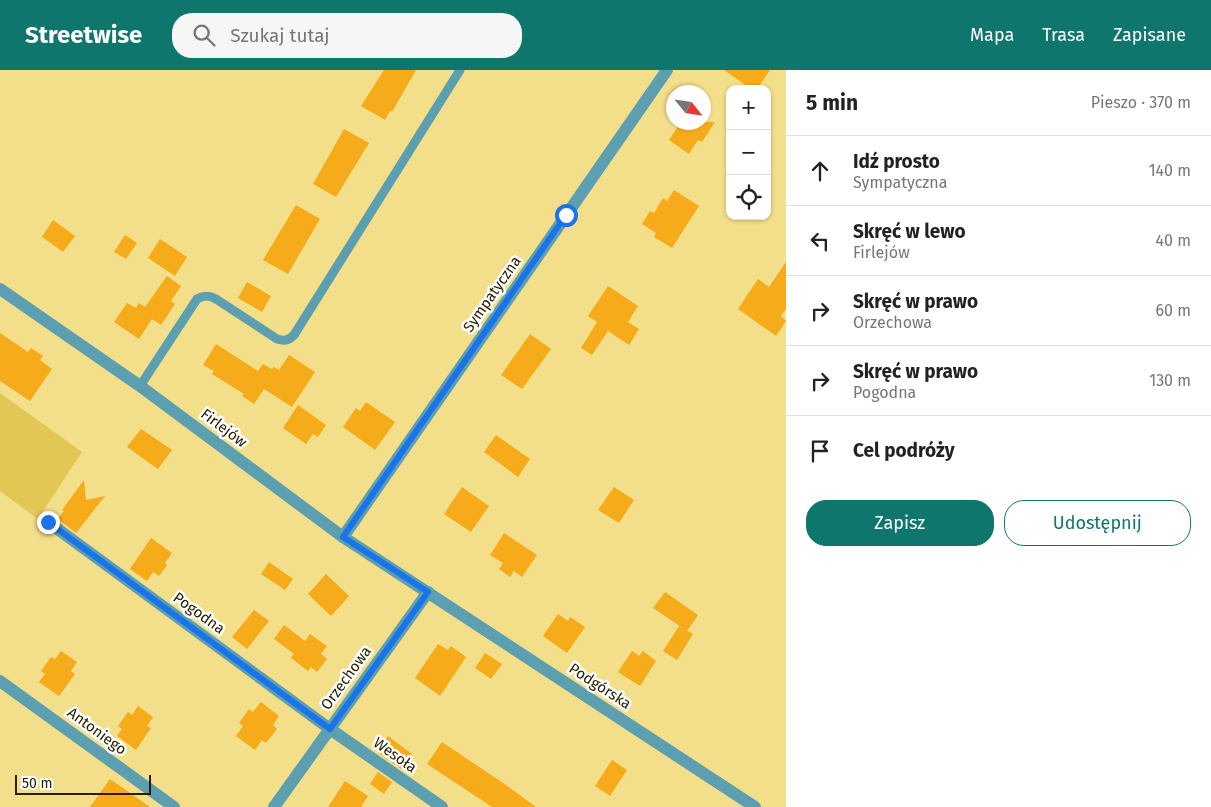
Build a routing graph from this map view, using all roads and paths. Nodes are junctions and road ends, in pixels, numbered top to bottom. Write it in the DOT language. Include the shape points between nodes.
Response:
graph roads {
  1 [pos="460,70"];
  2 [pos="667,70"];
  3 [pos="0,289"];
  4 [pos="140,386"];
  5 [pos="48,522"];
  6 [pos="343,537"];
  7 [pos="428,592"];
  8 [pos="0,681"];
  9 [pos="330,729"];
  10 [pos="174,807"];
  11 [pos="274,807"];
  12 [pos="442,807"];
  13 [pos="755,807"];
  1 -- 4 [label="lane" via="290,340 276,338 216,299 202,296"];
  2 -- 6 [label="street, Sympatyczna"];
  3 -- 4 [label="street, Firlejów"];
  4 -- 6 [label="street, Firlejów"];
  5 -- 9 [label="street, Pogodna"];
  6 -- 7 [label="street, Firlejów"];
  7 -- 9 [label="street, Orzechowa"];
  7 -- 13 [label="street, Podgórska"];
  8 -- 10 [label="street, Antoniego"];
  9 -- 11 [label="street, Orzechowa"];
  9 -- 12 [label="street, Wesoła"];
}
